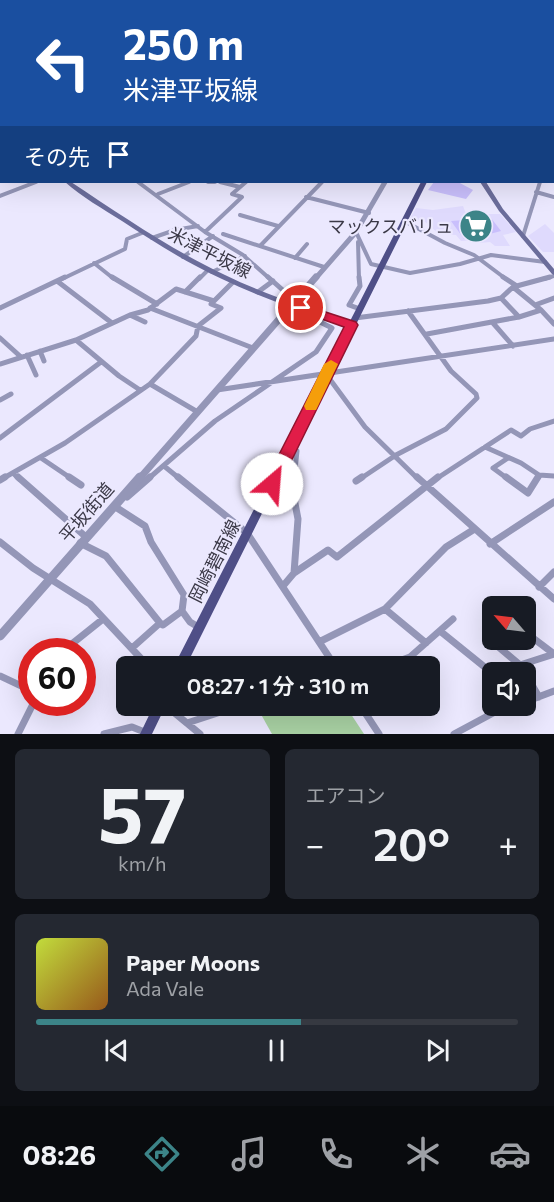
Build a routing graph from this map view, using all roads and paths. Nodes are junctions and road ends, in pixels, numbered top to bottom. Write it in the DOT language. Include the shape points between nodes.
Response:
graph roads {
  1 [pos="33,183"];
  2 [pos="69,183"];
  3 [pos="142,183"];
  4 [pos="187,183"];
  5 [pos="224,183"];
  6 [pos="245,183"];
  7 [pos="318,183"];
  8 [pos="384,183"];
  9 [pos="423,183"];
  10 [pos="484,183"];
  11 [pos="540,183"];
  12 [pos="240,187"];
  13 [pos="536,192"];
  14 [pos="158,195"];
  15 [pos="0,196"];
  16 [pos="306,197"];
  17 [pos="554,197"];
  18 [pos="369,213"];
  19 [pos="240,214"];
  20 [pos="404,221"];
  21 [pos="198,226"];
  22 [pos="278,226"];
  23 [pos="206,232"];
  24 [pos="142,233"];
  25 [pos="223,234"];
  26 [pos="357,235"];
  27 [pos="213,236"];
  28 [pos="523,236"];
  29 [pos="152,238"];
  30 [pos="307,244"];
  31 [pos="257,245"];
  32 [pos="244,255"];
  33 [pos="183,257"];
  34 [pos="295,258"];
  35 [pos="480,258"];
  36 [pos="545,262"];
  37 [pos="94,263"];
  38 [pos="324,267"];
  39 [pos="380,268"];
  40 [pos="210,271"];
  41 [pos="554,274"];
  42 [pos="57,281"];
  43 [pos="273,281"];
  44 [pos="233,282"];
  45 [pos="515,287"];
  46 [pos="185,292"];
  47 [pos="258,292"];
  48 [pos="501,298"];
  49 [pos="554,298"];
  50 [pos="214,301"];
  51 [pos="293,302"];
  52 [pos="157,304"];
  53 [pos="535,305"];
  54 [pos="0,308"];
  55 [pos="150,308"];
  56 [pos="541,310"];
  57 [pos="408,311"];
  58 [pos="130,315"];
  59 [pos="323,315"];
  60 [pos="355,317"];
  61 [pos="519,317"];
  62 [pos="145,322"];
  63 [pos="112,323"];
  64 [pos="493,323"];
  65 [pos="554,324"];
  66 [pos="198,326"];
  67 [pos="427,334"];
  68 [pos="0,338"];
  69 [pos="554,339"];
  70 [pos="76,340"];
  71 [pos="513,346"];
  72 [pos="253,348"];
  73 [pos="39,351"];
  74 [pos="24,356"];
  75 [pos="442,356"];
  76 [pos="44,361"];
  77 [pos="101,362"];
  78 [pos="0,364"];
  79 [pos="326,374"];
  80 [pos="36,375"];
  81 [pos="271,383"];
  82 [pos="150,384"];
  83 [pos="140,390"];
  84 [pos="215,390"];
  85 [pos="11,394"];
  86 [pos="0,400"];
  87 [pos="196,411"];
  88 [pos="554,421"];
  89 [pos="0,438"];
  90 [pos="485,447"];
  91 [pos="290,449"];
  92 [pos="396,455"];
  93 [pos="41,458"];
  94 [pos="508,458"];
  95 [pos="164,466"];
  96 [pos="13,473"];
  97 [pos="539,476"];
  98 [pos="554,476"];
  99 [pos="0,480"];
  100 [pos="356,482"];
  101 [pos="81,484"];
  102 [pos="426,485"];
  103 [pos="114,506"];
  104 [pos="552,506"];
  105 [pos="473,530"];
  106 [pos="247,533"];
  107 [pos="83,540"];
  108 [pos="0,542"];
  109 [pos="490,544"];
  110 [pos="554,572"];
  111 [pos="294,573"];
  112 [pos="49,578"];
  113 [pos="283,586"];
  114 [pos="539,587"];
  115 [pos="554,598"];
  116 [pos="385,609"];
  117 [pos="182,611"];
  118 [pos="103,619"];
  119 [pos="453,619"];
  120 [pos="160,623"];
  121 [pos="200,628"];
  122 [pos="440,631"];
  123 [pos="0,636"];
  124 [pos="79,638"];
  125 [pos="536,640"];
  126 [pos="319,642"];
  127 [pos="426,643"];
  128 [pos="132,648"];
  129 [pos="501,650"];
  130 [pos="554,654"];
  131 [pos="139,656"];
  132 [pos="185,656"];
  133 [pos="328,656"];
  134 [pos="411,656"];
  135 [pos="514,662"];
  136 [pos="536,663"];
  137 [pos="482,665"];
  138 [pos="0,676"];
  139 [pos="18,684"];
  140 [pos="554,691"];
  141 [pos="536,692"];
  142 [pos="539,697"];
  143 [pos="536,698"];
  144 [pos="27,716"];
  145 [pos="157,716"];
  146 [pos="178,716"];
  147 [pos="208,716"];
  148 [pos="367,716"];
  149 [pos="488,716"];
  150 [pos="187,723"];
  151 [pos="147,733"];
  152 [pos="18,734"];
  153 [pos="104,734"];
  154 [pos="200,734"];
  155 [pos="379,734"];
  156 [pos="454,734"];
  1 -- 15 [label="street"];
  2 -- 24 [label="main road, 米津平坂線"];
  3 -- 14 [label="street"];
  4 -- 14 [label="street"];
  5 -- 12 [label="street"];
  6 -- 12 [label="street"];
  7 -- 16 [label="street"];
  8 -- 18 [label="street"];
  9 -- 20 [label="main road, 岡崎碧南線"];
  10 -- 28 [label="main road"];
  11 -- 13 [label="street"];
  12 -- 23 [label="street" via="232,194 242,197"];
  13 -- 17 [label="street"];
  13 -- 28 [label="street"];
  14 -- 21 [label="street"];
  16 -- 18 [label="street"];
  16 -- 22 [label="street"];
  18 -- 26 [label="street"];
  19 -- 22 [label="street"];
  20 -- 35 [label="street"];
  20 -- 39 [label="main road, 岡崎碧南線"];
  21 -- 23 [label="street"];
  21 -- 29 [label="street"];
  22 -- 31 [label="street"];
  23 -- 27 [label="street"];
  24 -- 29 [label="main road, 米津平坂線"];
  24 -- 37 [label="street" via="127,239 125,249"];
  25 -- 31 [label="street"];
  26 -- 38 [label="street"];
  26 -- 39 [label="street" via="371,264"];
  26 -- 60 [label="street" via="360,286 349,306"];
  27 -- 32 [label="street"];
  27 -- 33 [label="street"];
  28 -- 36 [label="main road"];
  29 -- 33 [label="main road, 米津平坂線"];
  30 -- 34 [label="street"];
  31 -- 32 [label="street"];
  31 -- 34 [label="street"];
  32 -- 40 [label="street"];
  32 -- 43 [label="street"];
  33 -- 40 [label="main road, 米津平坂線"];
  34 -- 38 [label="street"];
  35 -- 36 [label="street" via="501,255"];
  35 -- 39 [label="street" via="410,273"];
  35 -- 45 [label="street"];
  36 -- 41 [label="main road"];
  37 -- 42 [label="street"];
  37 -- 52 [label="street"];
  38 -- 51 [label="street"];
  39 -- 60 [label="main road, 岡崎碧南線"];
  40 -- 44 [label="main road, 米津平坂線"];
  40 -- 46 [label="street"];
  41 -- 45 [label="street"];
  42 -- 54 [label="street"];
  42 -- 63 [label="street"];
  43 -- 47 [label="street"];
  43 -- 51 [label="street"];
  44 -- 47 [label="main road, 米津平坂線"];
  44 -- 50 [label="street"];
  45 -- 48 [label="street"];
  45 -- 53 [label="street"];
  46 -- 50 [label="street"];
  46 -- 52 [label="street" via="176,289"];
  47 -- 51 [label="main road, 米津平坂線"];
  48 -- 57 [label="street"];
  48 -- 61 [label="street"];
  49 -- 53 [label="street"];
  50 -- 66 [label="street" via="211,304 221,308"];
  51 -- 59 [label="main road, 米津平坂線"];
  51 -- 72 [label="street"];
  52 -- 55 [label="street"];
  53 -- 56 [label="street"];
  55 -- 58 [label="street"];
  55 -- 66 [label="street"];
  56 -- 61 [label="street"];
  56 -- 65 [label="street"];
  57 -- 60 [label="street"];
  57 -- 67 [label="street"];
  58 -- 62 [label="street"];
  58 -- 63 [label="street"];
  59 -- 60 [label="main road, 米津平坂線"];
  59 -- 81 [label="street" via="320,322 332,328 316,352"];
  60 -- 79 [label="main road, 岡崎碧南線"];
  61 -- 64 [label="street"];
  63 -- 70 [label="street"];
  64 -- 67 [label="street"];
  64 -- 71 [label="street"];
  66 -- 72 [label="street"];
  66 -- 82 [label="street" via="196,336"];
  67 -- 75 [label="street"];
  68 -- 74 [label="street"];
  69 -- 71 [label="street"];
  70 -- 73 [label="street"];
  70 -- 77 [label="street"];
  71 -- 75 [label="street"];
  72 -- 84 [label="street"];
  73 -- 74 [label="street"];
  73 -- 76 [label="street"];
  74 -- 78 [label="street"];
  74 -- 80 [label="street"];
  75 -- 79 [label="street"];
  75 -- 92 [label="street" via="477,398 446,429"];
  77 -- 83 [label="street"];
  77 -- 89 [label="street"];
  79 -- 81 [label="street"];
  79 -- 91 [label="main road, 岡崎碧南線"];
  79 -- 92 [label="street" via="365,428"];
  81 -- 84 [label="street"];
  81 -- 95 [label="street" via="215,421"];
  82 -- 83 [label="street"];
  82 -- 87 [label="street"];
  83 -- 93 [label="street"];
  84 -- 87 [label="street, 平坂街道"];
  85 -- 86 [label="street"];
  87 -- 103 [label="street, 平坂街道"];
  88 -- 90 [label="street" via="520,436 511,430"];
  90 -- 94 [label="street"];
  90 -- 102 [label="street"];
  91 -- 106 [label="main road, 岡崎碧南線"];
  91 -- 111 [label="street" via="297,451"];
  92 -- 100 [label="street"];
  92 -- 102 [label="street"];
  93 -- 96 [label="street"];
  93 -- 101 [label="street"];
  94 -- 97 [label="street"];
  94 -- 97 [label="street" via="493,468 526,494"];
  95 -- 103 [label="street"];
  95 -- 106 [label="street"];
  96 -- 99 [label="street"];
  96 -- 107 [label="street"];
  97 -- 98 [label="street"];
  102 -- 105 [label="street"];
  102 -- 111 [label="street" via="337,557 328,550"];
  103 -- 107 [label="street, 平坂街道"];
  103 -- 117 [label="street" via="145,526 184,595"];
  104 -- 109 [label="street"];
  105 -- 109 [label="street"];
  105 -- 116 [label="street" via="446,547"];
  106 -- 113 [label="street"];
  106 -- 121 [label="main road, 岡崎碧南線"];
  107 -- 112 [label="street, 平坂街道"];
  107 -- 120 [label="street" via="106,556"];
  108 -- 112 [label="street"];
  109 -- 114 [label="street"];
  110 -- 114 [label="street"];
  111 -- 113 [label="street"];
  112 -- 118 [label="street" via="90,604"];
  112 -- 123 [label="street, 平坂街道"];
  113 -- 126 [label="street"];
  114 -- 115 [label="street"];
  116 -- 126 [label="street"];
  116 -- 127 [label="street"];
  117 -- 120 [label="street"];
  117 -- 121 [label="street"];
  118 -- 124 [label="street"];
  118 -- 128 [label="street"];
  119 -- 122 [label="street"];
  120 -- 128 [label="street"];
  121 -- 132 [label="main road, 岡崎碧南線"];
  122 -- 127 [label="street"];
  122 -- 137 [label="street"];
  125 -- 130 [label="street"];
  126 -- 133 [label="street"];
  127 -- 134 [label="street"];
  128 -- 131 [label="street"];
  129 -- 135 [label="street"];
  130 -- 136 [label="street"];
  138 -- 139 [label="street"];
  140 -- 142 [label="street"];
  141 -- 142 [label="street"];
  142 -- 143 [label="street"];
  144 -- 152 [label="street"];
  145 -- 151 [label="main road"];
  146 -- 150 [label="street"];
  147 -- 150 [label="street"];
  148 -- 155 [label="street"];
  149 -- 156 [label="street"];
  150 -- 154 [label="street"];
  151 -- 153 [label="street" via="132,728"];
}
